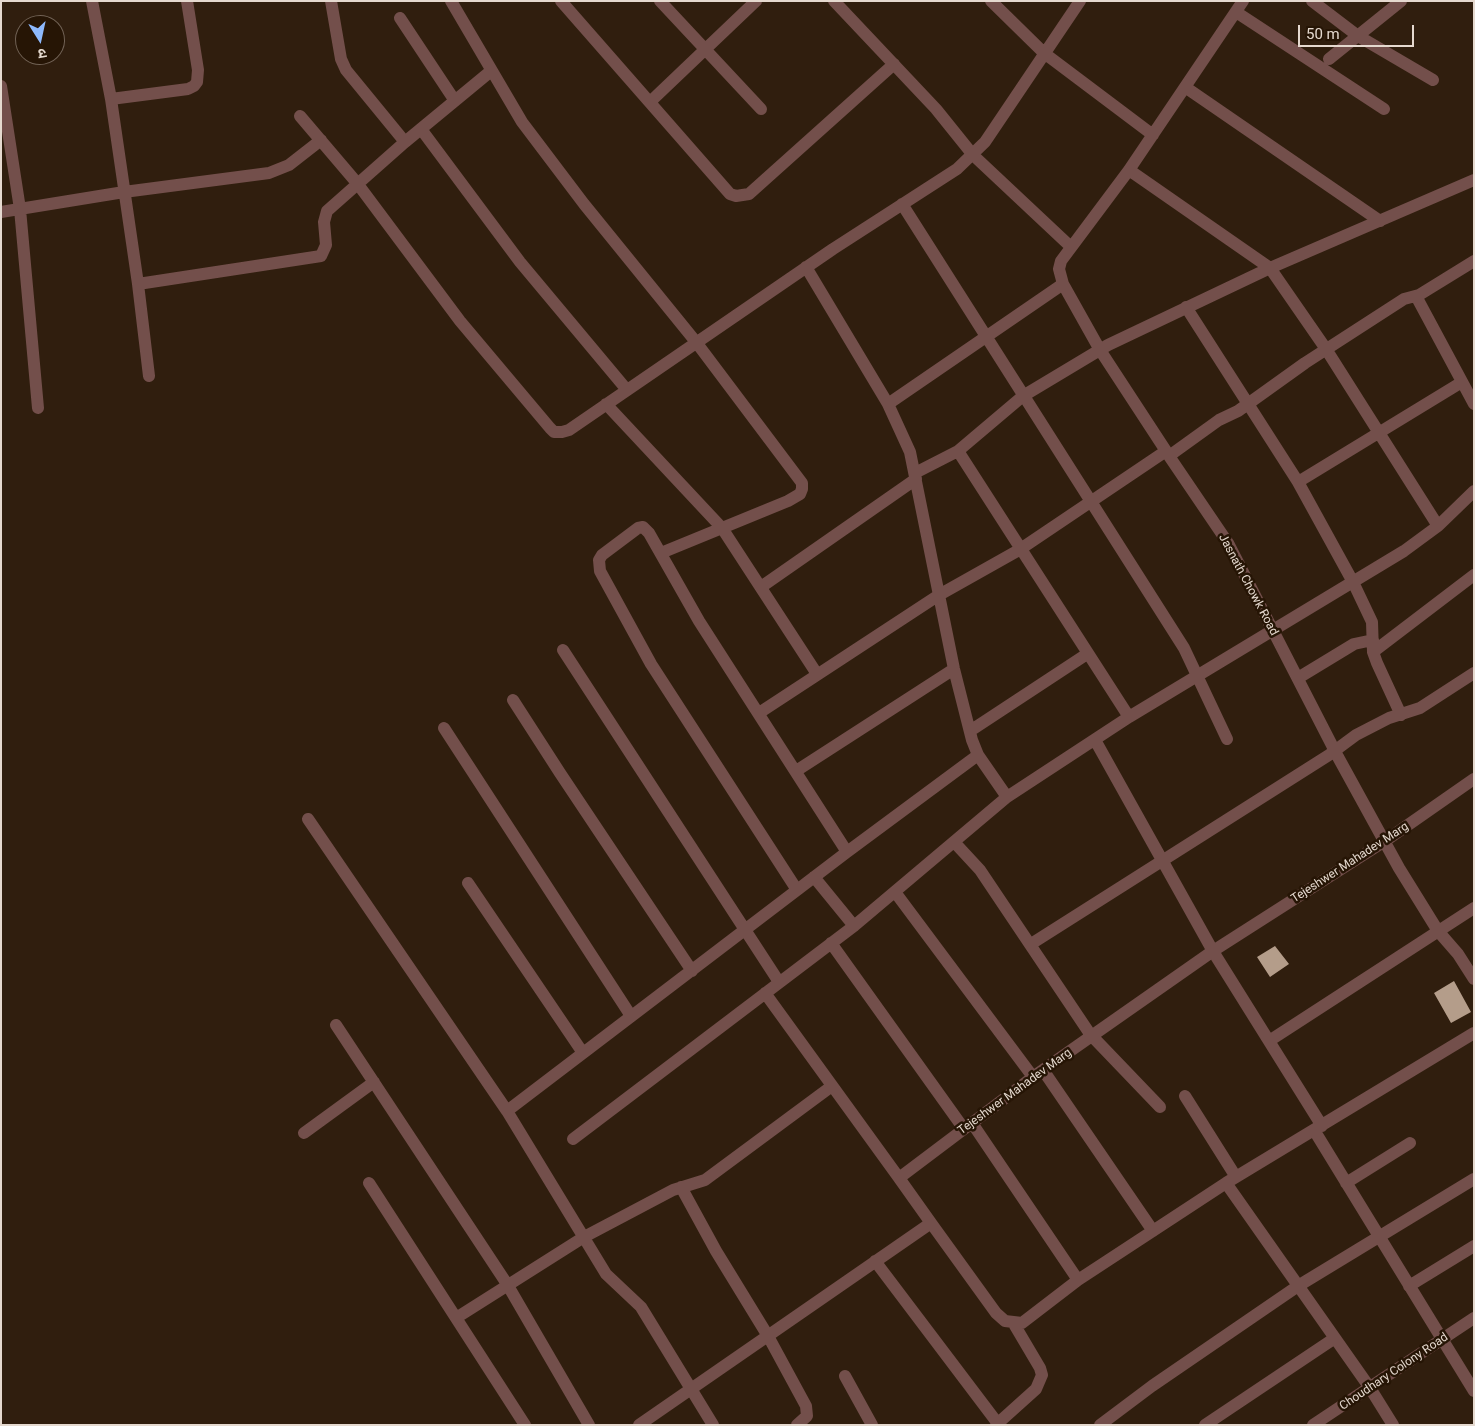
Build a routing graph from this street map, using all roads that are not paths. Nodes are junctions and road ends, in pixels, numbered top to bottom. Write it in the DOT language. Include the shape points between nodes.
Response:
graph roads {
  1 [pos="92,1"];
  2 [pos="187,1"];
  3 [pos="331,1"];
  4 [pos="451,1"];
  5 [pos="660,1"];
  6 [pos="756,1"];
  7 [pos="834,1"];
  8 [pos="990,1"];
  9 [pos="1080,1"];
  10 [pos="1312,1"];
  11 [pos="1402,1"];
  12 [pos="565,2"];
  13 [pos="1239,6"];
  14 [pos="400,18"];
  15 [pos="1358,36"];
  16 [pos="706,49"];
  17 [pos="1044,53"];
  18 [pos="1329,59"];
  19 [pos="894,64"];
  20 [pos="491,71"];
  21 [pos="1433,80"];
  22 [pos="1,86"];
  23 [pos="1185,87"];
  24 [pos="111,98"];
  25 [pos="455,101"];
  26 [pos="650,102"];
  27 [pos="761,109"];
  28 [pos="1384,109"];
  29 [pos="300,116"];
  30 [pos="421,128"];
  31 [pos="1153,135"];
  32 [pos="321,140"];
  33 [pos="405,142"];
  34 [pos="973,155"];
  35 [pos="1129,170"];
  36 [pos="1474,180"];
  37 [pos="357,183"];
  38 [pos="124,192"];
  39 [pos="902,204"];
  40 [pos="20,208"];
  41 [pos="1,212"];
  42 [pos="1380,221"];
  43 [pos="1071,247"];
  44 [pos="1474,261"];
  45 [pos="806,267"];
  46 [pos="1270,268"];
  47 [pos="138,284"];
  48 [pos="1063,284"];
  49 [pos="1416,296"];
  50 [pos="1186,307"];
  51 [pos="986,336"];
  52 [pos="696,342"];
  53 [pos="1326,349"];
  54 [pos="1100,350"];
  55 [pos="149,376"];
  56 [pos="1462,382"];
  57 [pos="627,390"];
  58 [pos="1023,396"];
  59 [pos="606,404"];
  60 [pos="888,404"];
  61 [pos="1248,404"];
  62 [pos="1474,404"];
  63 [pos="38,408"];
  64 [pos="1378,431"];
  65 [pos="958,451"];
  66 [pos="916,476"];
  67 [pos="1298,482"];
  68 [pos="1472,497"];
  69 [pos="1090,502"];
  70 [pos="1438,526"];
  71 [pos="722,528"];
  72 [pos="1019,550"];
  73 [pos="661,553"];
  74 [pos="1474,575"];
  75 [pos="1353,582"];
  76 [pos="761,587"];
  77 [pos="939,595"];
  78 [pos="1272,629"];
  79 [pos="1373,646"];
  80 [pos="563,650"];
  81 [pos="1087,654"];
  82 [pos="954,669"];
  83 [pos="1474,673"];
  84 [pos="817,674"];
  85 [pos="1196,676"];
  86 [pos="1298,678"];
  87 [pos="513,700"];
  88 [pos="759,713"];
  89 [pos="1401,715"];
  90 [pos="1129,717"];
  91 [pos="444,728"];
  92 [pos="970,732"];
  93 [pos="1227,739"];
  94 [pos="1095,740"];
  95 [pos="1335,750"];
  96 [pos="978,755"];
  97 [pos="796,771"];
  98 [pos="1474,778"];
  99 [pos="1007,797"];
  100 [pos="308,819"];
  101 [pos="1385,841"];
  102 [pos="955,843"];
  103 [pos="847,852"];
  104 [pos="1162,860"];
  105 [pos="814,877"];
  106 [pos="468,883"];
  107 [pos="797,890"];
  108 [pos="895,892"];
  109 [pos="1474,908"];
  110 [pos="854,926"];
  111 [pos="744,931"];
  112 [pos="1438,931"];
  113 [pos="832,942"];
  114 [pos="1031,944"];
  115 [pos="1213,952"];
  116 [pos="692,971"];
  117 [pos="1474,979"];
  118 [pos="779,982"];
  119 [pos="765,992"];
  120 [pos="631,1016"];
  121 [pos="336,1025"];
  122 [pos="1474,1033"];
  123 [pos="1092,1036"];
  124 [pos="1269,1041"];
  125 [pos="583,1053"];
  126 [pos="1038,1073"];
  127 [pos="374,1082"];
  128 [pos="832,1086"];
  129 [pos="1185,1096"];
  130 [pos="1160,1106"];
  131 [pos="508,1111"];
  132 [pos="968,1126"];
  133 [pos="1318,1128"];
  134 [pos="304,1133"];
  135 [pos="573,1139"];
  136 [pos="1410,1143"];
  137 [pos="899,1178"];
  138 [pos="1474,1179"];
  139 [pos="1231,1180"];
  140 [pos="370,1183"];
  141 [pos="1346,1183"];
  142 [pos="681,1187"];
  143 [pos="931,1223"];
  144 [pos="1153,1231"];
  145 [pos="584,1237"];
  146 [pos="1379,1237"];
  147 [pos="1474,1246"];
  148 [pos="875,1261"];
  149 [pos="1078,1280"];
  150 [pos="507,1284"];
  151 [pos="1298,1286"];
  152 [pos="1409,1286"];
  153 [pos="456,1318"];
  154 [pos="1474,1318"];
  155 [pos="1014,1324"];
  156 [pos="768,1335"];
  157 [pos="1335,1338"];
  158 [pos="1442,1339"];
  159 [pos="845,1376"];
  160 [pos="691,1388"];
  161 [pos="1370,1388"];
  162 [pos="1474,1391"];
  163 [pos="998,1424"];
  164 [pos="525,1425"];
  165 [pos="589,1425"];
  166 [pos="639,1425"];
  167 [pos="713,1425"];
  168 [pos="798,1425"];
  169 [pos="872,1425"];
  170 [pos="1100,1425"];
  171 [pos="1205,1425"];
  172 [pos="1313,1425"];
  173 [pos="1392,1425"];
  1 -- 24 [label="street"];
  2 -- 24 [label="street" via="198,70 194,86"];
  3 -- 33 [label="street" via="341,59 346,70"];
  4 -- 20 [label="street"];
  5 -- 16 [label="street"];
  6 -- 16 [label="street"];
  7 -- 19 [label="street"];
  8 -- 17 [label="street"];
  9 -- 17 [label="street"];
  10 -- 15 [label="street"];
  11 -- 15 [label="street"];
  12 -- 26 [label="street"];
  13 -- 23 [label="street"];
  13 -- 28 [label="street"];
  14 -- 25 [label="street"];
  15 -- 18 [label="street"];
  15 -- 21 [label="street"];
  16 -- 26 [label="street"];
  16 -- 27 [label="street"];
  17 -- 31 [label="street"];
  17 -- 34 [label="street"];
  19 -- 26 [label="street" via="743,196 730,194"];
  19 -- 34 [label="street"];
  20 -- 25 [label="street"];
  20 -- 52 [label="street" via="522,122 584,204"];
  22 -- 40 [label="street"];
  23 -- 31 [label="street"];
  23 -- 42 [label="street"];
  24 -- 38 [label="street"];
  25 -- 30 [label="street"];
  29 -- 32 [label="street"];
  30 -- 33 [label="street"];
  30 -- 57 [label="street" via="520,262"];
  31 -- 35 [label="street"];
  32 -- 37 [label="street"];
  32 -- 38 [label="street" via="289,166 275,172"];
  33 -- 37 [label="street"];
  34 -- 39 [label="street"];
  34 -- 43 [label="street"];
  35 -- 43 [label="street"];
  35 -- 46 [label="street"];
  36 -- 42 [label="street"];
  37 -- 47 [label="street" via="327,211 324,222 326,245 321,256"];
  37 -- 59 [label="street" via="460,321 554,432 569,430"];
  38 -- 40 [label="street"];
  38 -- 47 [label="street"];
  39 -- 45 [label="street"];
  39 -- 51 [label="street"];
  40 -- 41 [label="street"];
  40 -- 63 [label="street"];
  42 -- 46 [label="street"];
  43 -- 48 [label="street" via="1059,269"];
  44 -- 49 [label="street, Jasnath Chowk Road"];
  45 -- 52 [label="street"];
  45 -- 60 [label="street"];
  46 -- 50 [label="street"];
  46 -- 53 [label="street"];
  47 -- 55 [label="street"];
  48 -- 51 [label="street"];
  48 -- 54 [label="street"];
  49 -- 53 [label="street, Jasnath Chowk Road" via="1404,299"];
  49 -- 56 [label="street"];
  50 -- 54 [label="street"];
  50 -- 61 [label="street"];
  51 -- 58 [label="street"];
  51 -- 60 [label="street"];
  52 -- 57 [label="street"];
  52 -- 71 [label="street" via="802,483 800,494 788,501"];
  53 -- 61 [label="street, Jasnath Chowk Road"];
  53 -- 64 [label="street"];
  54 -- 58 [label="street"];
  54 -- 69 [label="street" via="1166,451"];
  56 -- 62 [label="street"];
  56 -- 64 [label="street"];
  57 -- 59 [label="street"];
  58 -- 65 [label="street"];
  58 -- 69 [label="street"];
  59 -- 71 [label="street"];
  60 -- 66 [label="street"];
  61 -- 67 [label="street"];
  61 -- 78 [label="street, Jasnath Chowk Road" via="1219,420 1169,456 1228,543"];
  64 -- 67 [label="street"];
  64 -- 70 [label="street"];
  65 -- 66 [label="street"];
  65 -- 72 [label="street"];
  66 -- 76 [label="street"];
  66 -- 77 [label="street"];
  67 -- 75 [label="street"];
  68 -- 70 [label="street"];
  69 -- 72 [label="street"];
  69 -- 85 [label="street" via="1184,648"];
  70 -- 75 [label="street"];
  71 -- 73 [label="street"];
  71 -- 76 [label="street"];
  72 -- 77 [label="street"];
  72 -- 81 [label="street"];
  73 -- 88 [label="street" via="699,621"];
  73 -- 107 [label="street" via="646,530 638,528 602,555 598,565 651,664"];
  74 -- 79 [label="street"];
  75 -- 78 [label="street"];
  75 -- 79 [label="street" via="1372,622"];
  76 -- 84 [label="street"];
  77 -- 82 [label="street"];
  77 -- 84 [label="street"];
  78 -- 85 [label="street"];
  78 -- 86 [label="street, Jasnath Chowk Road"];
  79 -- 86 [label="street" via="1354,644"];
  79 -- 89 [label="street"];
  80 -- 111 [label="street"];
  81 -- 90 [label="street"];
  81 -- 92 [label="street"];
  82 -- 92 [label="street"];
  82 -- 97 [label="street"];
  83 -- 89 [label="street" via="1420,708"];
  84 -- 88 [label="street"];
  85 -- 90 [label="street"];
  85 -- 93 [label="street"];
  86 -- 95 [label="street, Jasnath Chowk Road"];
  87 -- 116 [label="street"];
  88 -- 97 [label="street"];
  89 -- 95 [label="street" via="1356,734"];
  90 -- 94 [label="street"];
  91 -- 120 [label="street"];
  92 -- 96 [label="street"];
  94 -- 99 [label="street"];
  94 -- 104 [label="street"];
  95 -- 101 [label="street, Jasnath Chowk Road"];
  95 -- 104 [label="street"];
  96 -- 99 [label="street"];
  96 -- 103 [label="street"];
  97 -- 103 [label="street"];
  98 -- 101 [label="street, Tejeshwer Mahadev Marg"];
  99 -- 102 [label="street"];
  100 -- 131 [label="street"];
  101 -- 112 [label="street, Jasnath Chowk Road"];
  101 -- 115 [label="street, Tejeshwer Mahadev Marg"];
  102 -- 108 [label="street"];
  102 -- 114 [label="street" via="980,870"];
  103 -- 105 [label="street"];
  104 -- 114 [label="street"];
  104 -- 115 [label="street"];
  105 -- 107 [label="street"];
  105 -- 110 [label="street"];
  106 -- 125 [label="street"];
  107 -- 111 [label="street"];
  108 -- 110 [label="street"];
  108 -- 126 [label="street"];
  109 -- 112 [label="street"];
  110 -- 113 [label="street"];
  111 -- 116 [label="street"];
  111 -- 118 [label="street"];
  112 -- 117 [label="street, Jasnath Chowk Road"];
  112 -- 124 [label="street"];
  113 -- 118 [label="street"];
  113 -- 132 [label="street"];
  114 -- 123 [label="street"];
  115 -- 123 [label="street, Tejeshwer Mahadev Marg"];
  115 -- 124 [label="street"];
  116 -- 120 [label="street"];
  118 -- 119 [label="street"];
  119 -- 128 [label="street"];
  119 -- 135 [label="street"];
  120 -- 125 [label="street"];
  121 -- 127 [label="street"];
  122 -- 133 [label="street"];
  123 -- 126 [label="street, Tejeshwer Mahadev Marg"];
  123 -- 130 [label="street"];
  124 -- 133 [label="street"];
  125 -- 131 [label="street"];
  126 -- 132 [label="street, Tejeshwer Mahadev Marg"];
  126 -- 144 [label="street"];
  127 -- 134 [label="street"];
  127 -- 150 [label="street"];
  128 -- 137 [label="street"];
  128 -- 142 [label="street" via="717,1172 705,1180"];
  129 -- 139 [label="street"];
  131 -- 145 [label="street"];
  132 -- 137 [label="street, Tejeshwer Mahadev Marg"];
  132 -- 149 [label="street"];
  133 -- 139 [label="street"];
  133 -- 141 [label="street"];
  136 -- 141 [label="street"];
  137 -- 143 [label="street"];
  138 -- 146 [label="street"];
  139 -- 144 [label="street"];
  139 -- 151 [label="street"];
  140 -- 153 [label="street"];
  141 -- 146 [label="street"];
  142 -- 145 [label="street"];
  142 -- 156 [label="street"];
  143 -- 148 [label="street"];
  143 -- 155 [label="street" via="996,1313"];
  144 -- 149 [label="street"];
  145 -- 150 [label="street"];
  145 -- 160 [label="street" via="606,1274 641,1306"];
  146 -- 151 [label="street"];
  146 -- 152 [label="street"];
  147 -- 152 [label="street"];
  148 -- 156 [label="street"];
  148 -- 163 [label="street"];
  149 -- 155 [label="street" via="1031,1317"];
  150 -- 153 [label="street"];
  150 -- 165 [label="street"];
  151 -- 157 [label="street"];
  151 -- 170 [label="street"];
  152 -- 158 [label="street"];
  153 -- 164 [label="street"];
  154 -- 158 [label="street, Choudhary Colony Road"];
  155 -- 163 [label="street" via="1042,1375 1036,1389"];
  156 -- 160 [label="street"];
  156 -- 168 [label="street" via="806,1406 807,1416"];
  157 -- 161 [label="street"];
  157 -- 171 [label="street"];
  158 -- 161 [label="street, Choudhary Colony Road"];
  158 -- 162 [label="street"];
  159 -- 169 [label="street"];
  160 -- 166 [label="street"];
  160 -- 167 [label="street"];
  161 -- 172 [label="street, Choudhary Colony Road"];
  161 -- 173 [label="street"];
}
